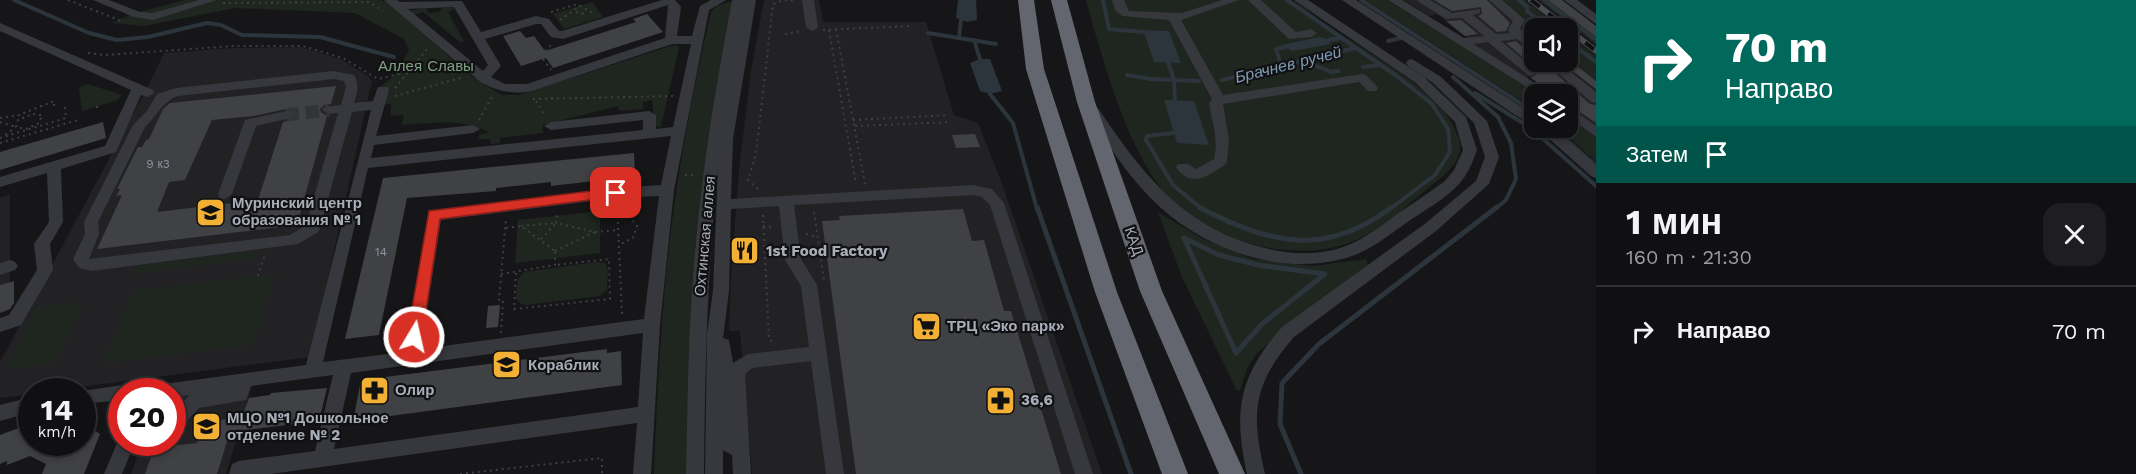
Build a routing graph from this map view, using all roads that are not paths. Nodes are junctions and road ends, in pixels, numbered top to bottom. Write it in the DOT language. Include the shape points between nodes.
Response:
graph roads {
  1 [pos="99,0"];
  2 [pos="670,0"];
  3 [pos="720,0"];
  4 [pos="738,0"];
  5 [pos="750,0"];
  6 [pos="1026,0"];
  7 [pos="1059,0"];
  8 [pos="1118,0"];
  9 [pos="1233,0"];
  10 [pos="1254,0"];
  11 [pos="1300,0"];
  12 [pos="1317,0"];
  13 [pos="1348,0"];
  14 [pos="1394,0"];
  15 [pos="1422,0"];
  16 [pos="1458,0"];
  17 [pos="1466,0"];
  18 [pos="1495,0"];
  19 [pos="1570,0"];
  20 [pos="808,1"];
  21 [pos="213,3"];
  22 [pos="706,4"];
  23 [pos="391,6"];
  24 [pos="1470,12"];
  25 [pos="1173,16"];
  26 [pos="1596,20"];
  27 [pos="0,27"];
  28 [pos="811,29"];
  29 [pos="1311,33"];
  30 [pos="1520,35"];
  31 [pos="478,37"];
  32 [pos="1524,38"];
  33 [pos="1493,39"];
  34 [pos="670,40"];
  35 [pos="697,40"];
  36 [pos="1462,42"];
  37 [pos="1524,65"];
  38 [pos="1563,72"];
  39 [pos="483,78"];
  40 [pos="1530,84"];
  41 [pos="1372,88"];
  42 [pos="138,89"];
  43 [pos="389,93"];
  44 [pos="160,99"];
  45 [pos="1596,99"];
  46 [pos="1219,100"];
  47 [pos="1086,102"];
  48 [pos="378,105"];
  49 [pos="346,108"];
  50 [pos="329,110"];
  51 [pos="1524,114"];
  52 [pos="286,115"];
  53 [pos="1578,118"];
  54 [pos="551,126"];
  55 [pos="473,129"];
  56 [pos="678,131"];
  57 [pos="1596,133"];
  58 [pos="650,134"];
  59 [pos="1556,138"];
  60 [pos="368,141"];
  61 [pos="363,164"];
  62 [pos="54,166"];
  63 [pos="1183,167"];
  64 [pos="1596,173"];
  65 [pos="0,182"];
  66 [pos="667,190"];
  67 [pos="225,194"];
  68 [pos="786,200"];
  69 [pos="726,204"];
  70 [pos="721,291"];
  71 [pos="0,325"];
  72 [pos="652,325"];
  73 [pos="818,352"];
  74 [pos="411,357"];
  75 [pos="344,366"];
  76 [pos="313,370"];
  77 [pos="245,379"];
  78 [pos="186,388"];
  79 [pos="18,408"];
  80 [pos="186,409"];
  81 [pos="0,413"];
  82 [pos="645,414"];
  83 [pos="120,456"];
  84 [pos="322,459"];
  85 [pos="113,474"];
  86 [pos="238,474"];
  87 [pos="642,474"];
  88 [pos="695,474"];
  89 [pos="714,474"];
  90 [pos="732,474"];
  91 [pos="742,474"];
  92 [pos="835,474"];
  93 [pos="1084,474"];
  94 [pos="1175,474"];
  95 [pos="1232,474"];
  96 [pos="1256,474"];
  1 -- 21 [label="street" via="153,17"];
  2 -- 31 [label="street" via="562,35 555,34 545,21 536,20"];
  2 -- 34 [label="street" via="675,8"];
  3 -- 22 [label="street"];
  4 -- 88 [label="street, Охтинская аллея" via="710,175 698,321"];
  5 -- 69 [label="street, Охтинская аллея" via="726,139"];
  6 -- 94 [label="highway" via="1035,69 1106,292"];
  7 -- 47 [label="highway, КАД"];
  8 -- 25 [label="street" via="1126,14"];
  9 -- 25 [label="street"];
  10 -- 29 [label="street" via="1293,36"];
  11 -- 47 [label="street" via="1420,80 1461,120 1470,150 1458,177 1378,235 1347,252 1312,258 1277,256 1247,250 1192,226 1142,179"];
  12 -- 96 [label="street" via="1437,80 1480,121 1492,157 1482,184 1431,227 1288,332 1272,349 1251,385 1246,417"];
  13 -- 51 [label="street"];
  14 -- 36 [label="street"];
  15 -- 24 [label="street" via="1450,17"];
  16 -- 24 [label="street"];
  17 -- 24 [label="street"];
  18 -- 30 [label="street" via="1519,20 1514,30"];
  19 -- 26 [label="street"];
  20 -- 28 [label="street"];
  22 -- 35 [label="street"];
  23 -- 31 [label="street" via="458,3"];
  23 -- 39 [label="street"];
  24 -- 33 [label="street"];
  25 -- 46 [label="street"];
  27 -- 42 [label="street"];
  30 -- 32 [label="street"];
  30 -- 33 [label="street"];
  31 -- 39 [label="street" via="495,66"];
  33 -- 36 [label="street"];
  33 -- 37 [label="street"];
  34 -- 35 [label="street"];
  34 -- 39 [label="street" via="526,93 495,86"];
  35 -- 56 [label="street"];
  36 -- 40 [label="street"];
  38 -- 45 [label="street"];
  41 -- 46 [label="street" via="1362,78"];
  42 -- 44 [label="street"];
  42 -- 62 [label="street" via="111,149"];
  43 -- 48 [label="street"];
  44 -- 49 [label="street" via="176,92 341,75 352,82"];
  44 -- 49 [label="street" via="140,125 91,222 92,234 81,259 84,264 293,240 313,228"];
  46 -- 63 [label="street" via="1215,104 1223,142 1220,162 1195,176"];
  47 -- 95 [label="highway, КАД" via="1151,291"];
  48 -- 49 [label="street"];
  48 -- 60 [label="street"];
  49 -- 50 [label="street"];
  52 -- 67 [label="street" via="250,123"];
  53 -- 57 [label="street"];
  54 -- 58 [label="street" via="649,115"];
  55 -- 60 [label="street"];
  56 -- 58 [label="street"];
  56 -- 66 [label="street"];
  58 -- 61 [label="street"];
  59 -- 64 [label="street"];
  60 -- 61 [label="street"];
  61 -- 76 [label="street"];
  62 -- 65 [label="street"];
  62 -- 71 [label="street" via="56,222 42,244 45,270 15,320"];
  66 -- 72 [label="street"];
  66 -- 74 [label="street" via="434,215"];
  68 -- 69 [label="street"];
  68 -- 73 [label="street" via="793,260 809,285"];
  68 -- 93 [label="street" via="973,190 987,193 997,203"];
  69 -- 70 [label="street, Охтинская аллея"];
  70 -- 89 [label="street, Охтинская аллея" via="715,334"];
  70 -- 90 [label="street"];
  72 -- 74 [label="street"];
  72 -- 82 [label="street"];
  73 -- 91 [label="street" via="748,361 736,371"];
  73 -- 92 [label="street"];
  74 -- 75 [label="street"];
  75 -- 76 [label="street"];
  75 -- 84 [label="street"];
  76 -- 77 [label="street"];
  77 -- 78 [label="street"];
  77 -- 80 [label="street" via="240,395 194,401"];
  79 -- 81 [label="street"];
  82 -- 84 [label="street"];
  82 -- 87 [label="street"];
  83 -- 85 [label="street"];
  84 -- 86 [label="street" via="239,470"];
}
